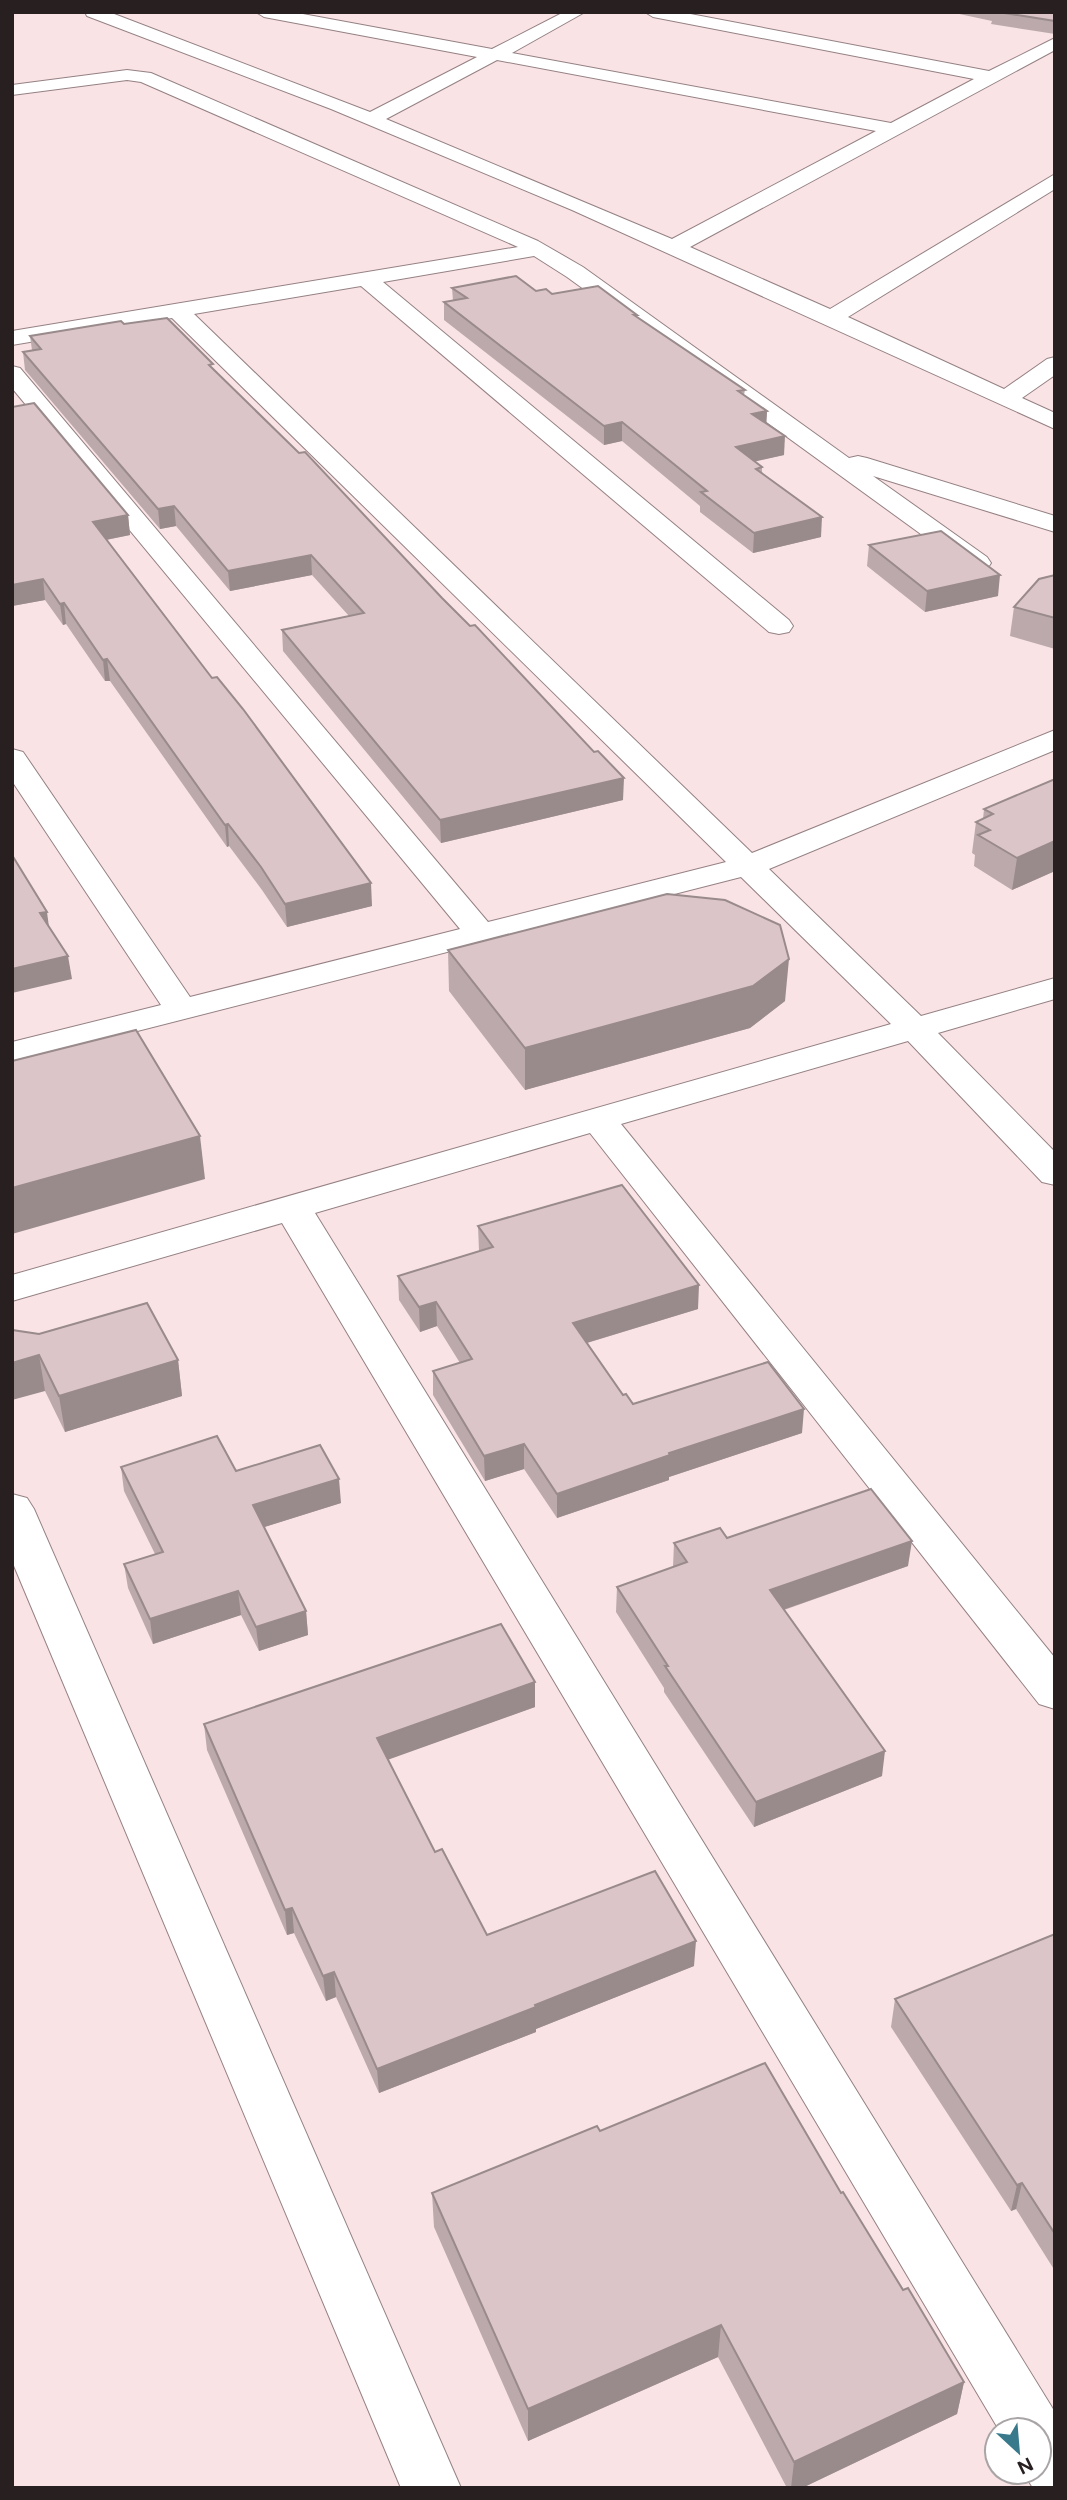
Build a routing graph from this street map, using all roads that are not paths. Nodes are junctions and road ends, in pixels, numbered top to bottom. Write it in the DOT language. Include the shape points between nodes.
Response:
graph roads {
  1 [pos="93,12"];
  2 [pos="264,12"];
  3 [pos="577,12"];
  4 [pos="653,12"];
  5 [pos="1055,43"];
  6 [pos="498,55"];
  7 [pos="990,77"];
  8 [pos="12,90"];
  9 [pos="369,120"];
  10 [pos="894,129"];
  11 [pos="1055,180"];
  12 [pos="675,246"];
  13 [pos="535,248"];
  14 [pos="365,278"];
  15 [pos="177,310"];
  16 [pos="833,317"];
  17 [pos="12,338"];
  18 [pos="1055,363"];
  19 [pos="12,373"];
  20 [pos="1005,399"];
  21 [pos="1055,422"];
  22 [pos="826,453"];
  23 [pos="1055,524"];
  24 [pos="988,570"];
  25 [pos="779,626"];
  26 [pos="1055,739"];
  27 [pos="12,758"];
  28 [pos="748,866"];
  29 [pos="481,934"];
  30 [pos="1055,988"];
  31 [pos="182,1010"];
  32 [pos="914,1028"];
  33 [pos="12,1053"];
  34 [pos="598,1119"];
  35 [pos="1055,1174"];
  36 [pos="292,1207"];
  37 [pos="12,1287"];
  38 [pos="12,1509"];
  39 [pos="1055,1690"];
  40 [pos="1024,2416"];
  41 [pos="431,2488"];
  1 -- 9 [label="street"];
  2 -- 6 [label="street"];
  3 -- 6 [label="street"];
  4 -- 7 [label="street"];
  5 -- 7 [label="street"];
  6 -- 9 [label="street"];
  6 -- 10 [label="street"];
  7 -- 10 [label="street"];
  8 -- 13 [label="street" via="127,75 145,77"];
  9 -- 12 [label="street"];
  10 -- 12 [label="street"];
  11 -- 16 [label="street"];
  12 -- 16 [label="street"];
  13 -- 14 [label="street"];
  13 -- 22 [label="street"];
  14 -- 15 [label="street"];
  14 -- 25 [label="street"];
  15 -- 17 [label="street"];
  15 -- 28 [label="street"];
  16 -- 20 [label="street"];
  18 -- 20 [label="street"];
  19 -- 29 [label="street"];
  20 -- 21 [label="street"];
  22 -- 23 [label="street"];
  22 -- 24 [label="street"];
  26 -- 28 [label="street"];
  27 -- 31 [label="street"];
  28 -- 29 [label="street"];
  28 -- 32 [label="street"];
  29 -- 31 [label="street"];
  30 -- 32 [label="street"];
  31 -- 33 [label="street"];
  32 -- 34 [label="street"];
  32 -- 35 [label="street"];
  34 -- 36 [label="street"];
  34 -- 39 [label="street"];
  36 -- 37 [label="street"];
  36 -- 40 [label="street"];
  38 -- 41 [label="street"];
}
